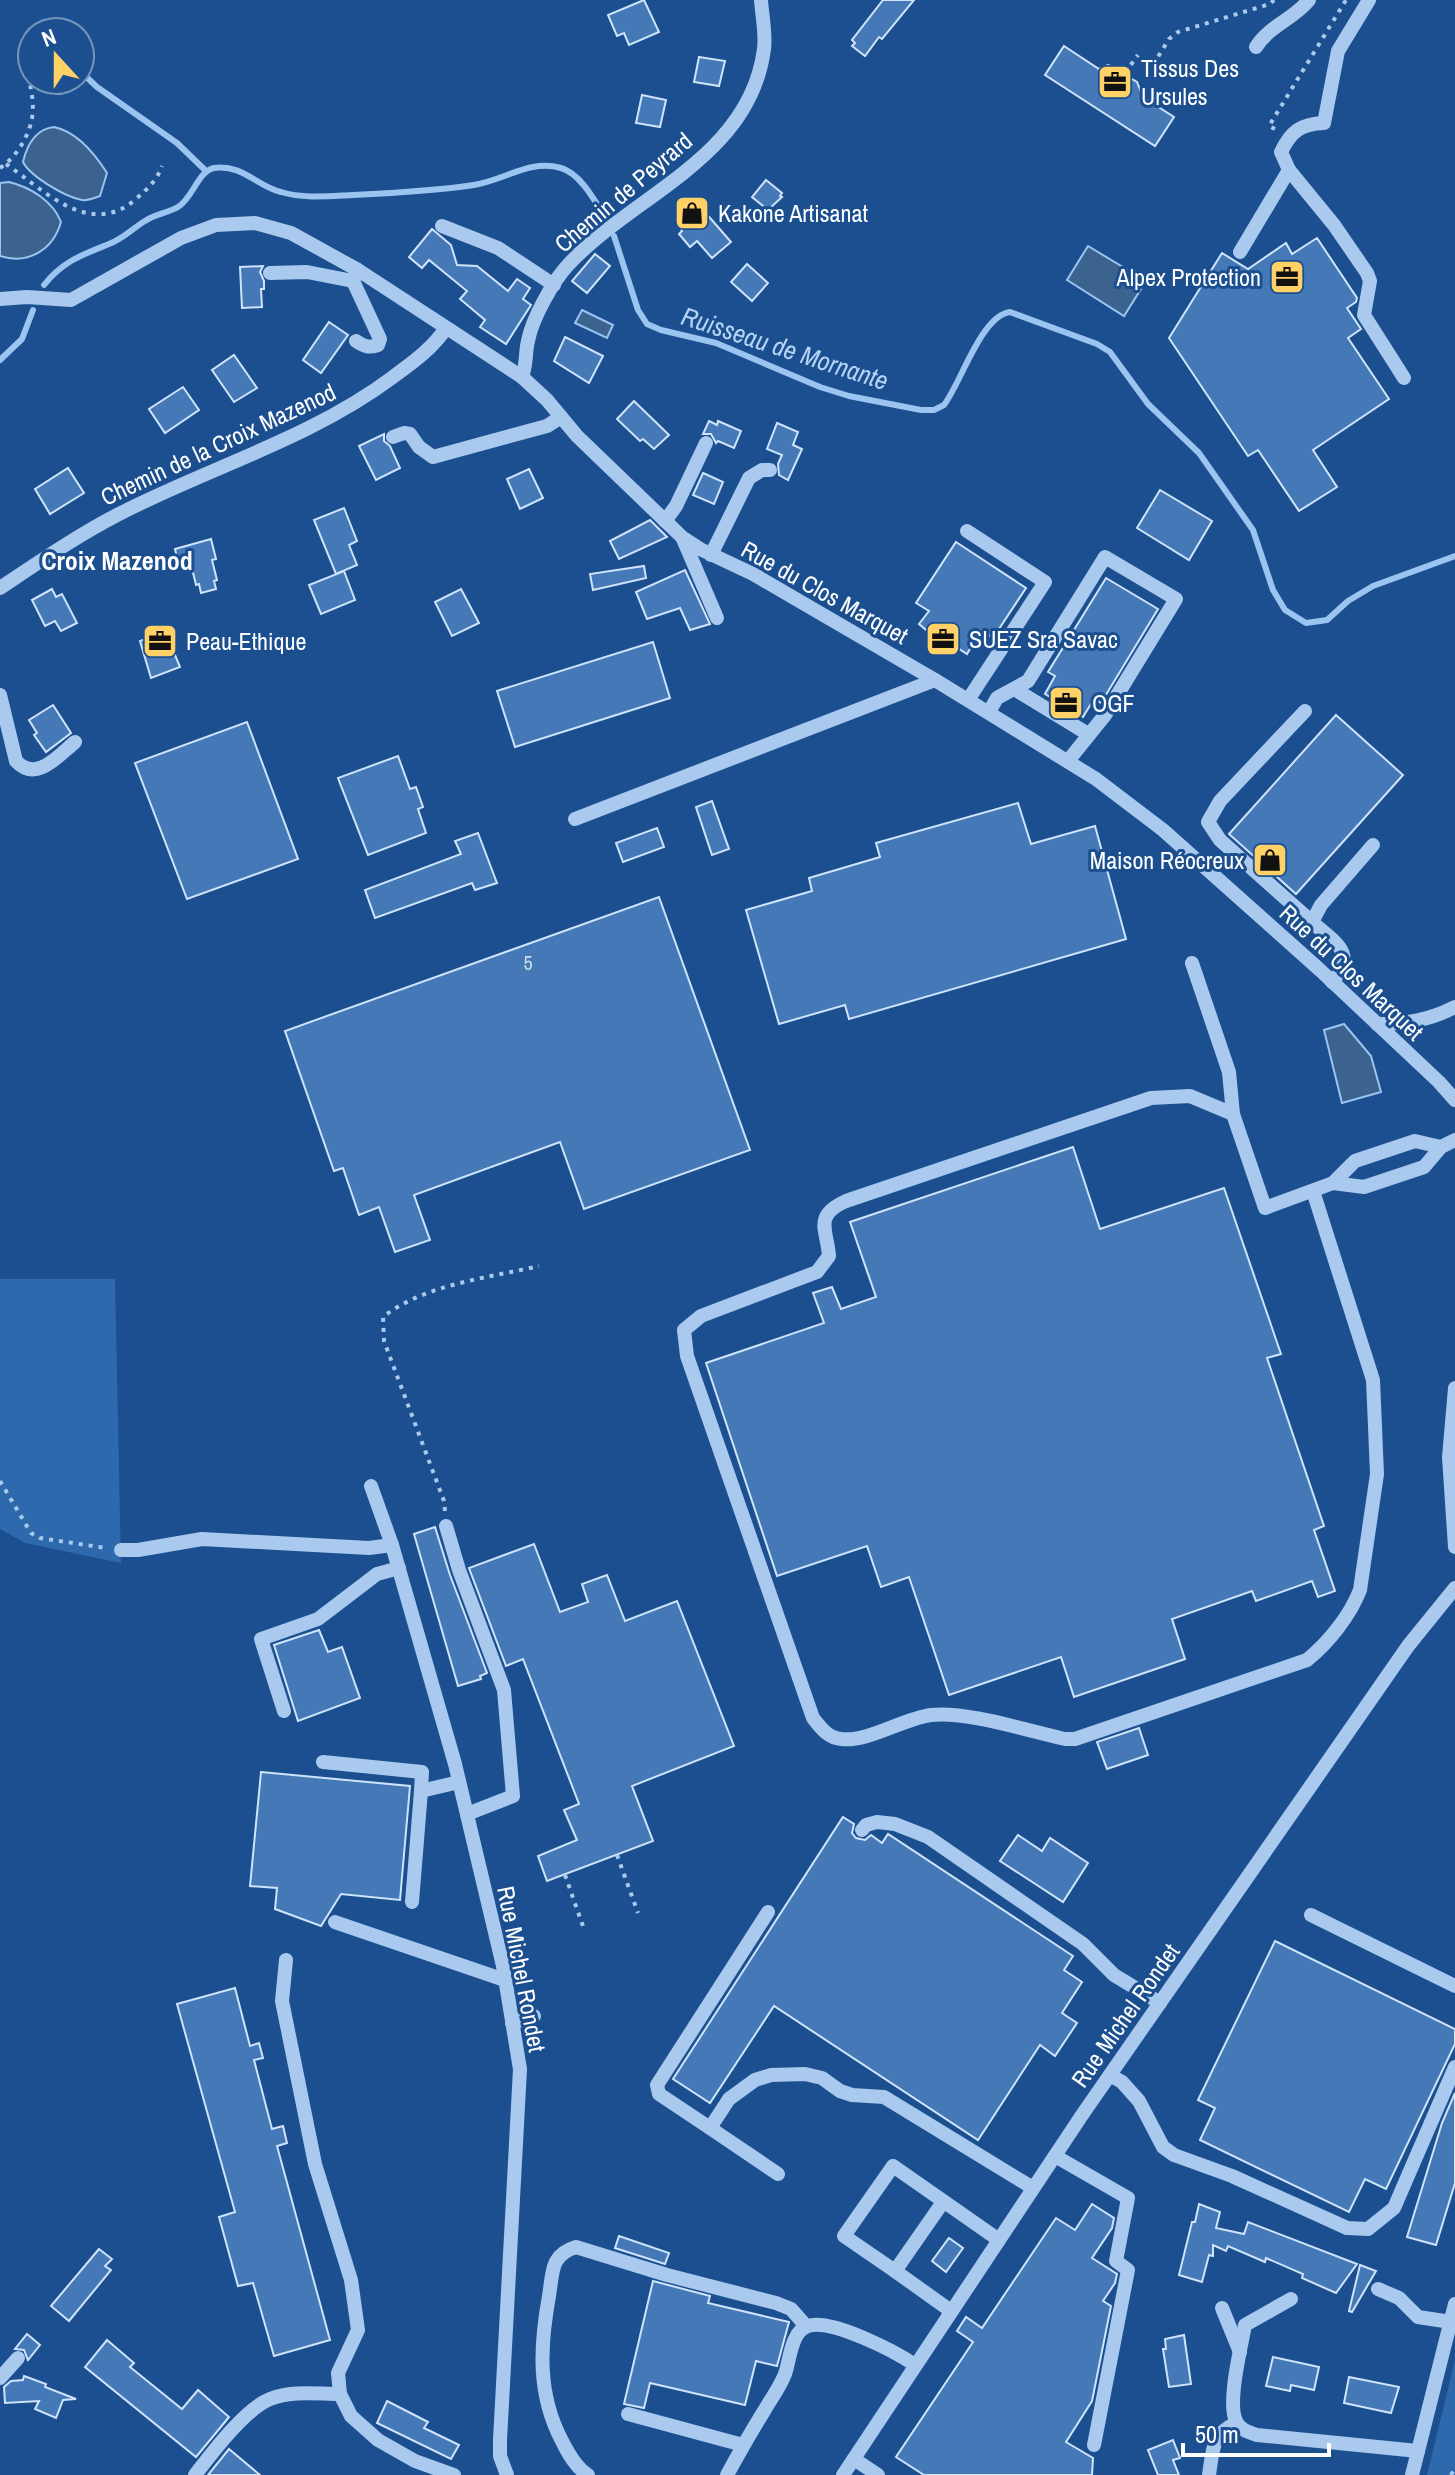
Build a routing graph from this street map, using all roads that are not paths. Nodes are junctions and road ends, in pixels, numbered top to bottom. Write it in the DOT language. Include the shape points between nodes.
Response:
graph roads {
  1 [pos="761,0"];
  2 [pos="1309,0"];
  3 [pos="1364,2"];
  4 [pos="1256,47"];
  5 [pos="1289,170"];
  6 [pos="442,226"];
  7 [pos="1240,252"];
  8 [pos="270,273"];
  9 [pos="356,276"];
  10 [pos="554,285"];
  11 [pos="0,299"];
  12 [pos="446,328"];
  13 [pos="356,341"];
  14 [pos="522,377"];
  15 [pos="1404,378"];
  16 [pos="561,417"];
  17 [pos="393,437"];
  18 [pos="706,443"];
  19 [pos="770,470"];
  20 [pos="665,521"];
  21 [pos="967,531"];
  22 [pos="683,538"];
  23 [pos="711,555"];
  24 [pos="0,588"];
  25 [pos="717,618"];
  26 [pos="935,680"];
  27 [pos="1016,690"];
  28 [pos="0,695"];
  29 [pos="968,700"];
  30 [pos="1305,711"];
  31 [pos="989,712"];
  32 [pos="1088,734"];
  33 [pos="75,742"];
  34 [pos="1068,761"];
  35 [pos="575,819"];
  36 [pos="1373,845"];
  37 [pos="1312,922"];
  38 [pos="1192,963"];
  39 [pos="1332,982"];
  40 [pos="1455,1007"];
  41 [pos="1377,1024"];
  42 [pos="1455,1100"];
  43 [pos="1233,1114"];
  44 [pos="1448,1143"];
  45 [pos="1333,1183"];
  46 [pos="1313,1191"];
  47 [pos="1455,1388"];
  48 [pos="371,1486"];
  49 [pos="446,1526"];
  50 [pos="392,1545"];
  51 [pos="1455,1547"];
  52 [pos="121,1550"];
  53 [pos="399,1568"];
  54 [pos="1455,1588"];
  55 [pos="284,1711"];
  56 [pos="323,1762"];
  57 [pos="459,1782"];
  58 [pos="421,1791"];
  59 [pos="467,1814"];
  60 [pos="862,1830"];
  61 [pos="412,1902"];
  62 [pos="768,1912"];
  63 [pos="1311,1915"];
  64 [pos="335,1922"];
  65 [pos="286,1960"];
  66 [pos="505,1980"];
  67 [pos="1455,1986"];
  68 [pos="1160,2003"];
  69 [pos="534,2016"];
  70 [pos="512,2023"];
  71 [pos="1455,2067"];
  72 [pos="1110,2075"];
  73 [pos="710,2128"];
  74 [pos="1055,2156"];
  75 [pos="778,2174"];
  76 [pos="1033,2188"];
  77 [pos="943,2202"];
  78 [pos="999,2240"];
  79 [pos="895,2271"];
  80 [pos="1378,2289"];
  81 [pos="1291,2299"];
  82 [pos="1455,2304"];
  83 [pos="1222,2308"];
  84 [pos="951,2311"];
  85 [pos="1451,2322"];
  86 [pos="806,2326"];
  87 [pos="1240,2352"];
  88 [pos="18,2358"];
  89 [pos="915,2365"];
  90 [pos="0,2378"];
  91 [pos="340,2394"];
  92 [pos="628,2414"];
  93 [pos="1236,2423"];
  94 [pos="743,2445"];
  95 [pos="1094,2445"];
  96 [pos="1418,2451"];
  97 [pos="854,2459"];
  98 [pos="195,2475"];
  99 [pos="454,2475"];
  100 [pos="507,2475"];
  101 [pos="588,2475"];
  102 [pos="727,2475"];
  103 [pos="843,2475"];
  104 [pos="878,2475"];
  105 [pos="1209,2475"];
  106 [pos="1412,2475"];
  1 -- 10 [label="street, Chemin de Peyrard" via="764,47 755,85 733,125 693,167 566,266"];
  2 -- 4 [label="street"];
  3 -- 5 [label="street" via="1338,51 1324,123 1305,124 1281,152"];
  5 -- 7 [label="street"];
  5 -- 15 [label="street" via="1367,273 1364,315"];
  6 -- 10 [label="street" via="498,248"];
  8 -- 9 [label="street"];
  9 -- 11 [label="street, Rue du Clos Marquet" via="291,233 255,223 216,225 181,238 71,300"];
  9 -- 12 [label="street, Rue du Clos Marquet"];
  9 -- 13 [label="street" via="380,339 371,347"];
  10 -- 14 [label="street, Chemin de Peyrard" via="530,333"];
  12 -- 14 [label="street, Rue du Clos Marquet"];
  12 -- 24 [label="street, Chemin de la Croix Mazenod" via="426,352 346,409 121,513"];
  14 -- 16 [label="street, Rue du Clos Marquet"];
  16 -- 17 [label="street" via="547,426 443,456 426,454 410,434"];
  16 -- 20 [label="street, Rue du Clos Marquet"];
  18 -- 20 [label="street"];
  19 -- 23 [label="street" via="749,478"];
  20 -- 22 [label="street, Rue du Clos Marquet"];
  21 -- 29 [label="street" via="1045,582"];
  22 -- 23 [label="street, Rue du Clos Marquet"];
  22 -- 25 [label="street"];
  23 -- 26 [label="street, Rue du Clos Marquet"];
  26 -- 29 [label="street, Rue du Clos Marquet"];
  26 -- 35 [label="street"];
  27 -- 31 [label="street" via="997,698"];
  27 -- 32 [label="street"];
  27 -- 32 [label="street" via="1028,681 1105,557 1176,599"];
  28 -- 33 [label="street" via="16,761 23,769 46,766"];
  29 -- 31 [label="street, Rue du Clos Marquet"];
  30 -- 37 [label="street" via="1220,801 1208,822 1220,840"];
  31 -- 34 [label="street, Rue du Clos Marquet"];
  32 -- 34 [label="street"];
  34 -- 39 [label="street, Rue du Clos Marquet" via="1163,830"];
  36 -- 37 [label="street"];
  37 -- 39 [label="street" via="1345,958"];
  38 -- 43 [label="street" via="1229,1072"];
  39 -- 41 [label="street, Rue du Clos Marquet"];
  40 -- 41 [label="street" via="1435,1018"];
  41 -- 42 [label="street, Rue du Clos Marquet"];
  43 -- 46 [label="street" via="1265,1208"];
  43 -- 46 [label="street" via="1190,1096 1151,1098 846,1201 826,1216 829,1256 817,1272 701,1316 684,1330 687,1356 802,1688 824,1732 854,1739 918,1718 955,1715 1075,1739 1307,1660 1317,1652 1360,1590 1377,1474 1371,1368"];
  44 -- 45 [label="street" via="1415,1141 1355,1161"];
  44 -- 45 [label="street" via="1424,1167 1364,1187"];
  45 -- 46 [label="street"];
  47 -- 51 [label="street" via="1449,1457"];
  48 -- 50 [label="street, Rue Michel Rondet"];
  49 -- 59 [label="street" via="504,1690 513,1796"];
  50 -- 52 [label="street" via="193,1539"];
  50 -- 53 [label="street, Rue Michel Rondet"];
  53 -- 55 [label="street" via="377,1574 318,1619 261,1639"];
  53 -- 57 [label="street, Rue Michel Rondet"];
  54 -- 68 [label="street, Rue Michel Rondet" via="1408,1646"];
  56 -- 58 [label="street" via="422,1772"];
  57 -- 58 [label="street"];
  57 -- 59 [label="street, Rue Michel Rondet"];
  58 -- 61 [label="street"];
  59 -- 66 [label="street, Rue Michel Rondet"];
  60 -- 68 [label="street" via="877,1822 928,1837"];
  62 -- 73 [label="street" via="657,2085 659,2094"];
  63 -- 67 [label="street"];
  64 -- 66 [label="street"];
  65 -- 91 [label="street" via="282,2001 315,2164 351,2280 358,2330 338,2373"];
  66 -- 70 [label="street, Rue Michel Rondet"];
  68 -- 72 [label="street, Rue Michel Rondet"];
  69 -- 70 [label="street"];
  70 -- 100 [label="street, Rue Michel Rondet" via="520,2069 500,2440"];
  71 -- 72 [label="street" via="1394,2208 1368,2229 1347,2228 1174,2155 1163,2147 1139,2101"];
  72 -- 74 [label="street, Rue Michel Rondet"];
  73 -- 75 [label="street"];
  73 -- 76 [label="street" via="729,2099 755,2080 805,2074 852,2095 884,2097"];
  74 -- 76 [label="street, Rue Michel Rondet"];
  74 -- 95 [label="street" via="1128,2198 1116,2261 1128,2270"];
  76 -- 78 [label="street, Rue Michel Rondet"];
  77 -- 78 [label="street"];
  77 -- 79 [label="street"];
  77 -- 79 [label="street" via="893,2166 844,2236"];
  78 -- 84 [label="street, Rue Michel Rondet"];
  79 -- 84 [label="street"];
  80 -- 85 [label="street" via="1399,2298 1418,2317"];
  81 -- 87 [label="street" via="1245,2325"];
  82 -- 85 [label="street"];
  83 -- 87 [label="street"];
  84 -- 89 [label="street, Rue Michel Rondet"];
  85 -- 96 [label="street"];
  86 -- 89 [label="street" via="836,2329 888,2348"];
  86 -- 94 [label="street" via="794,2342 784,2377"];
  86 -- 101 [label="street" via="791,2309 776,2303 576,2247 563,2251 555,2261 541,2363 553,2424"];
  87 -- 93 [label="street"];
  88 -- 90 [label="street"];
  89 -- 97 [label="street, Rue Michel Rondet"];
  91 -- 98 [label="street" via="296,2393 268,2399 222,2439"];
  91 -- 99 [label="street" via="351,2416 378,2440"];
  92 -- 94 [label="street"];
  93 -- 96 [label="street" via="1257,2435"];
  93 -- 105 [label="street" via="1219,2434"];
  94 -- 102 [label="street"];
  96 -- 106 [label="street"];
  97 -- 103 [label="street, Rue Michel Rondet"];
  97 -- 104 [label="street"];
}
